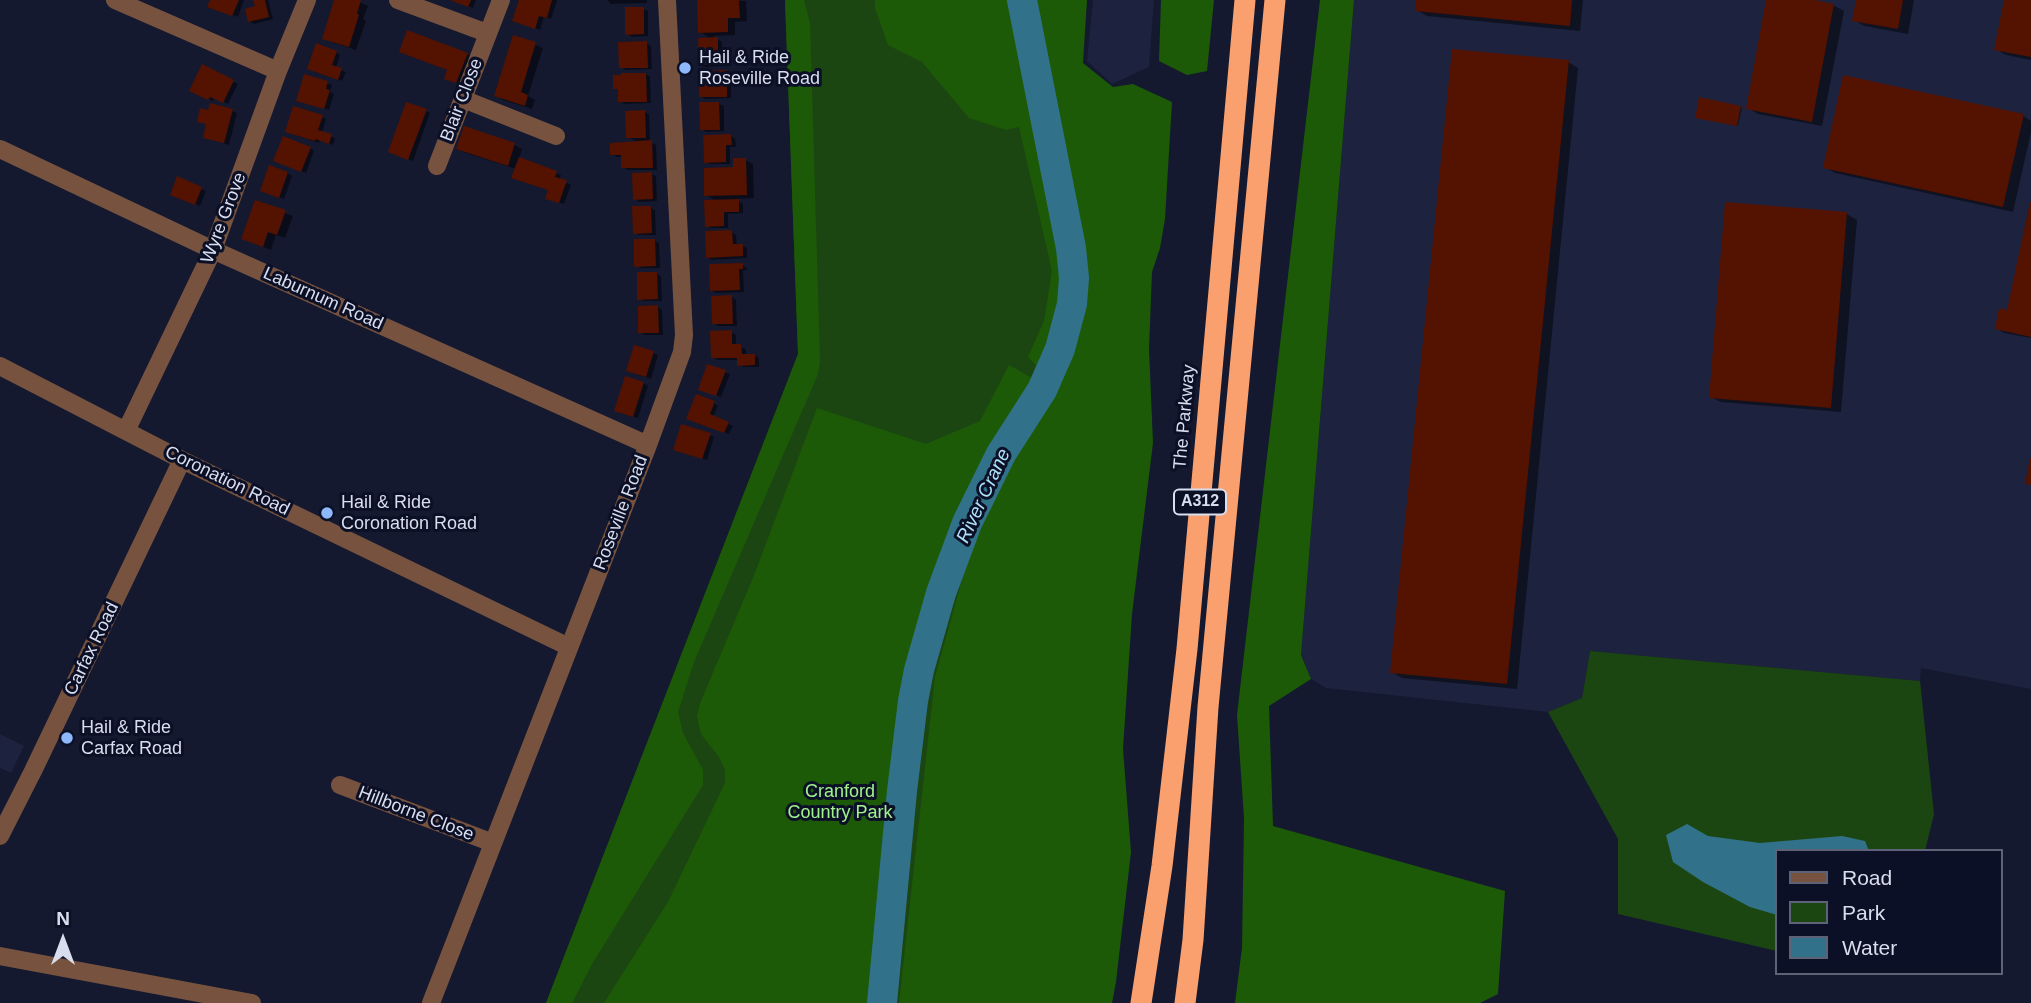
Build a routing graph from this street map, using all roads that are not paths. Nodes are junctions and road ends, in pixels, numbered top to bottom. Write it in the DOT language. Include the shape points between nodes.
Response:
graph roads {
  1 [pos="115,0"];
  2 [pos="307,0"];
  3 [pos="398,0"];
  4 [pos="501,0"];
  5 [pos="667,0"];
  6 [pos="1245,0"];
  7 [pos="1275,0"];
  8 [pos="487,33"];
  9 [pos="278,71"];
  10 [pos="463,99"];
  11 [pos="556,136"];
  12 [pos="0,149"];
  13 [pos="437,166"];
  14 [pos="213,250"];
  15 [pos="0,366"];
  16 [pos="126,430"];
  17 [pos="648,445"];
  18 [pos="182,460"];
  19 [pos="569,647"];
  20 [pos="340,785"];
  21 [pos="0,836"];
  22 [pos="493,843"];
  23 [pos="0,956"];
  24 [pos="252,1003"];
  25 [pos="431,1003"];
  26 [pos="1141,1003"];
  27 [pos="1185,1003"];
  1 -- 9 [label="street"];
  2 -- 9 [label="street, Wyre Grove"];
  3 -- 8 [label="street"];
  4 -- 8 [label="street, Blair Close"];
  5 -- 17 [label="street, Roseville Road" via="684,335"];
  6 -- 26 [label="highway, The Parkway / A312" via="1187,649"];
  7 -- 27 [label="highway, A312" via="1208,706 1194,940"];
  8 -- 10 [label="street, Blair Close"];
  9 -- 14 [label="street, Wyre Grove"];
  10 -- 11 [label="street"];
  10 -- 13 [label="street, Blair Close"];
  12 -- 14 [label="street, Laburnum Road"];
  14 -- 16 [label="street, Wyre Grove"];
  14 -- 17 [label="street, Laburnum Road"];
  15 -- 16 [label="street, Coronation Road"];
  16 -- 18 [label="street, Coronation Road"];
  17 -- 19 [label="street, Roseville Road"];
  18 -- 19 [label="street, Coronation Road"];
  18 -- 21 [label="street, Carfax Road"];
  19 -- 22 [label="street, Roseville Road"];
  20 -- 22 [label="street, Hillborne Close"];
  22 -- 25 [label="street, Roseville Road"];
  23 -- 24 [label="street"];
}
